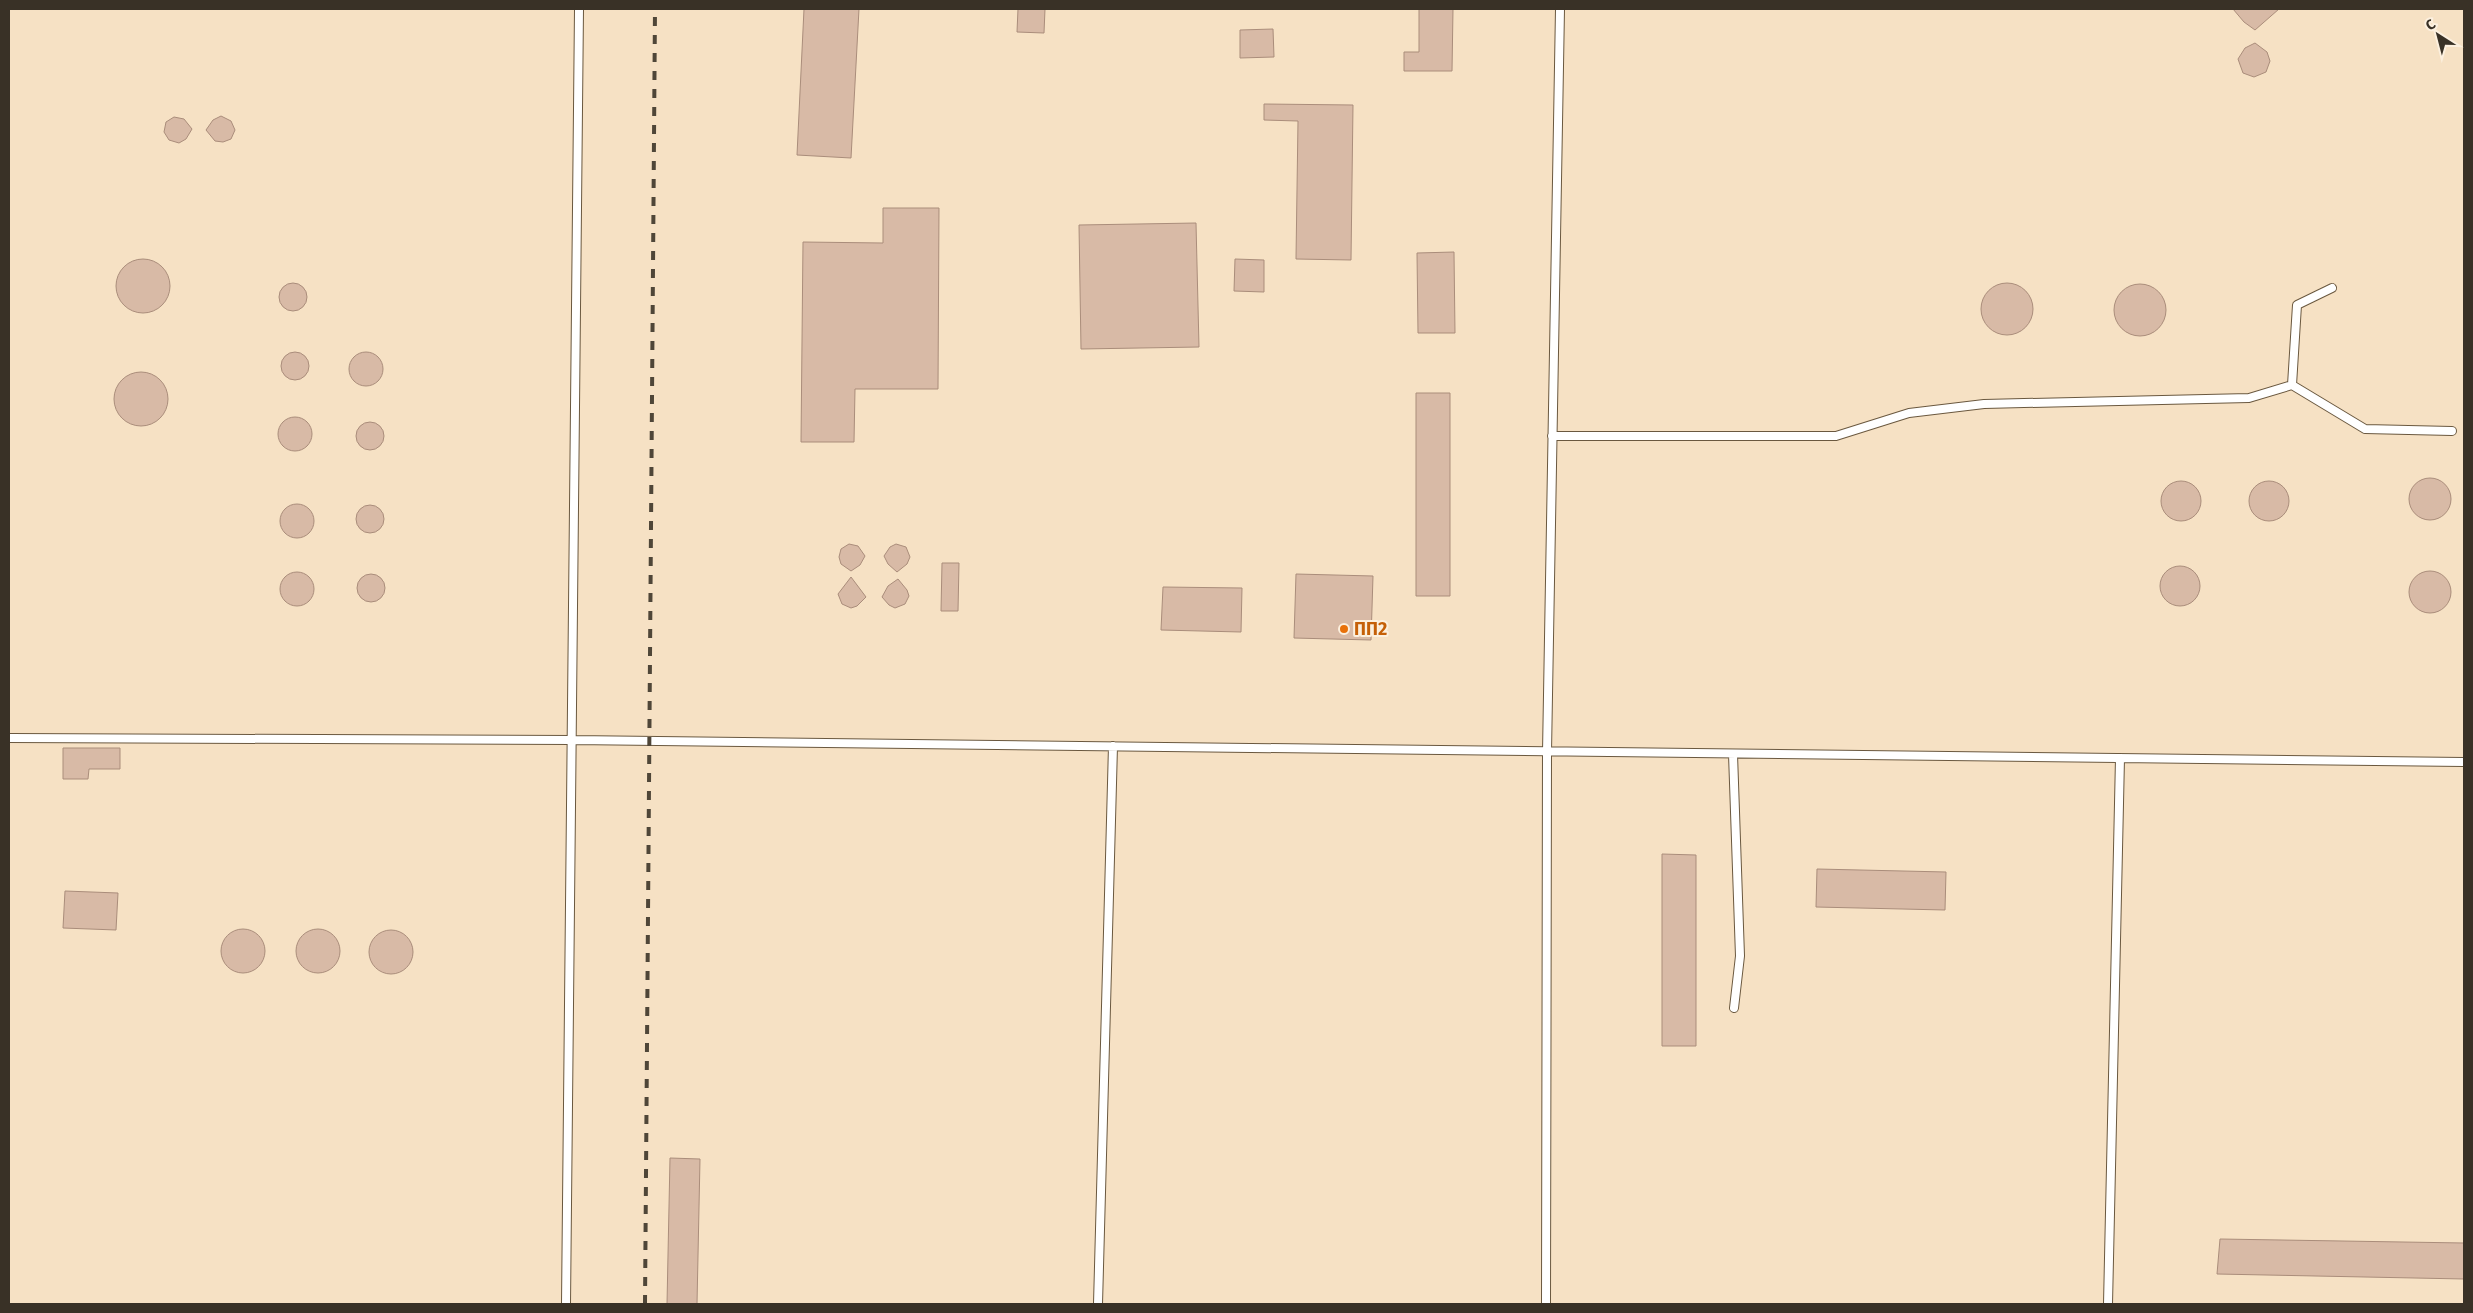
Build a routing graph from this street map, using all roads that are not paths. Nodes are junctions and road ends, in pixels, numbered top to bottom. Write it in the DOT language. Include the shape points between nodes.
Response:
graph roads {
  1 [pos="579,9"];
  2 [pos="1560,9"];
  3 [pos="2332,288"];
  4 [pos="2292,385"];
  5 [pos="2452,431"];
  6 [pos="1552,436"];
  7 [pos="9,738"];
  8 [pos="573,740"];
  9 [pos="1112,746"];
  10 [pos="1547,752"];
  11 [pos="1733,754"];
  12 [pos="2120,758"];
  13 [pos="2464,762"];
  14 [pos="1734,1008"];
  15 [pos="566,1304"];
  16 [pos="1098,1304"];
  17 [pos="1546,1304"];
  18 [pos="2108,1304"];
  1 -- 8 [label="lane"];
  2 -- 6 [label="lane"];
  3 -- 4 [label="lane" via="2297,305"];
  4 -- 5 [label="lane" via="2365,429"];
  4 -- 6 [label="lane" via="2248,398 1984,404 1909,414 1836,436"];
  6 -- 10 [label="lane"];
  7 -- 8 [label="lane"];
  8 -- 9 [label="lane"];
  8 -- 15 [label="lane"];
  9 -- 10 [label="lane"];
  9 -- 16 [label="lane"];
  10 -- 11 [label="lane"];
  10 -- 17 [label="lane"];
  11 -- 12 [label="lane"];
  11 -- 14 [label="lane" via="1740,956"];
  12 -- 13 [label="lane"];
  12 -- 18 [label="lane"];
}
